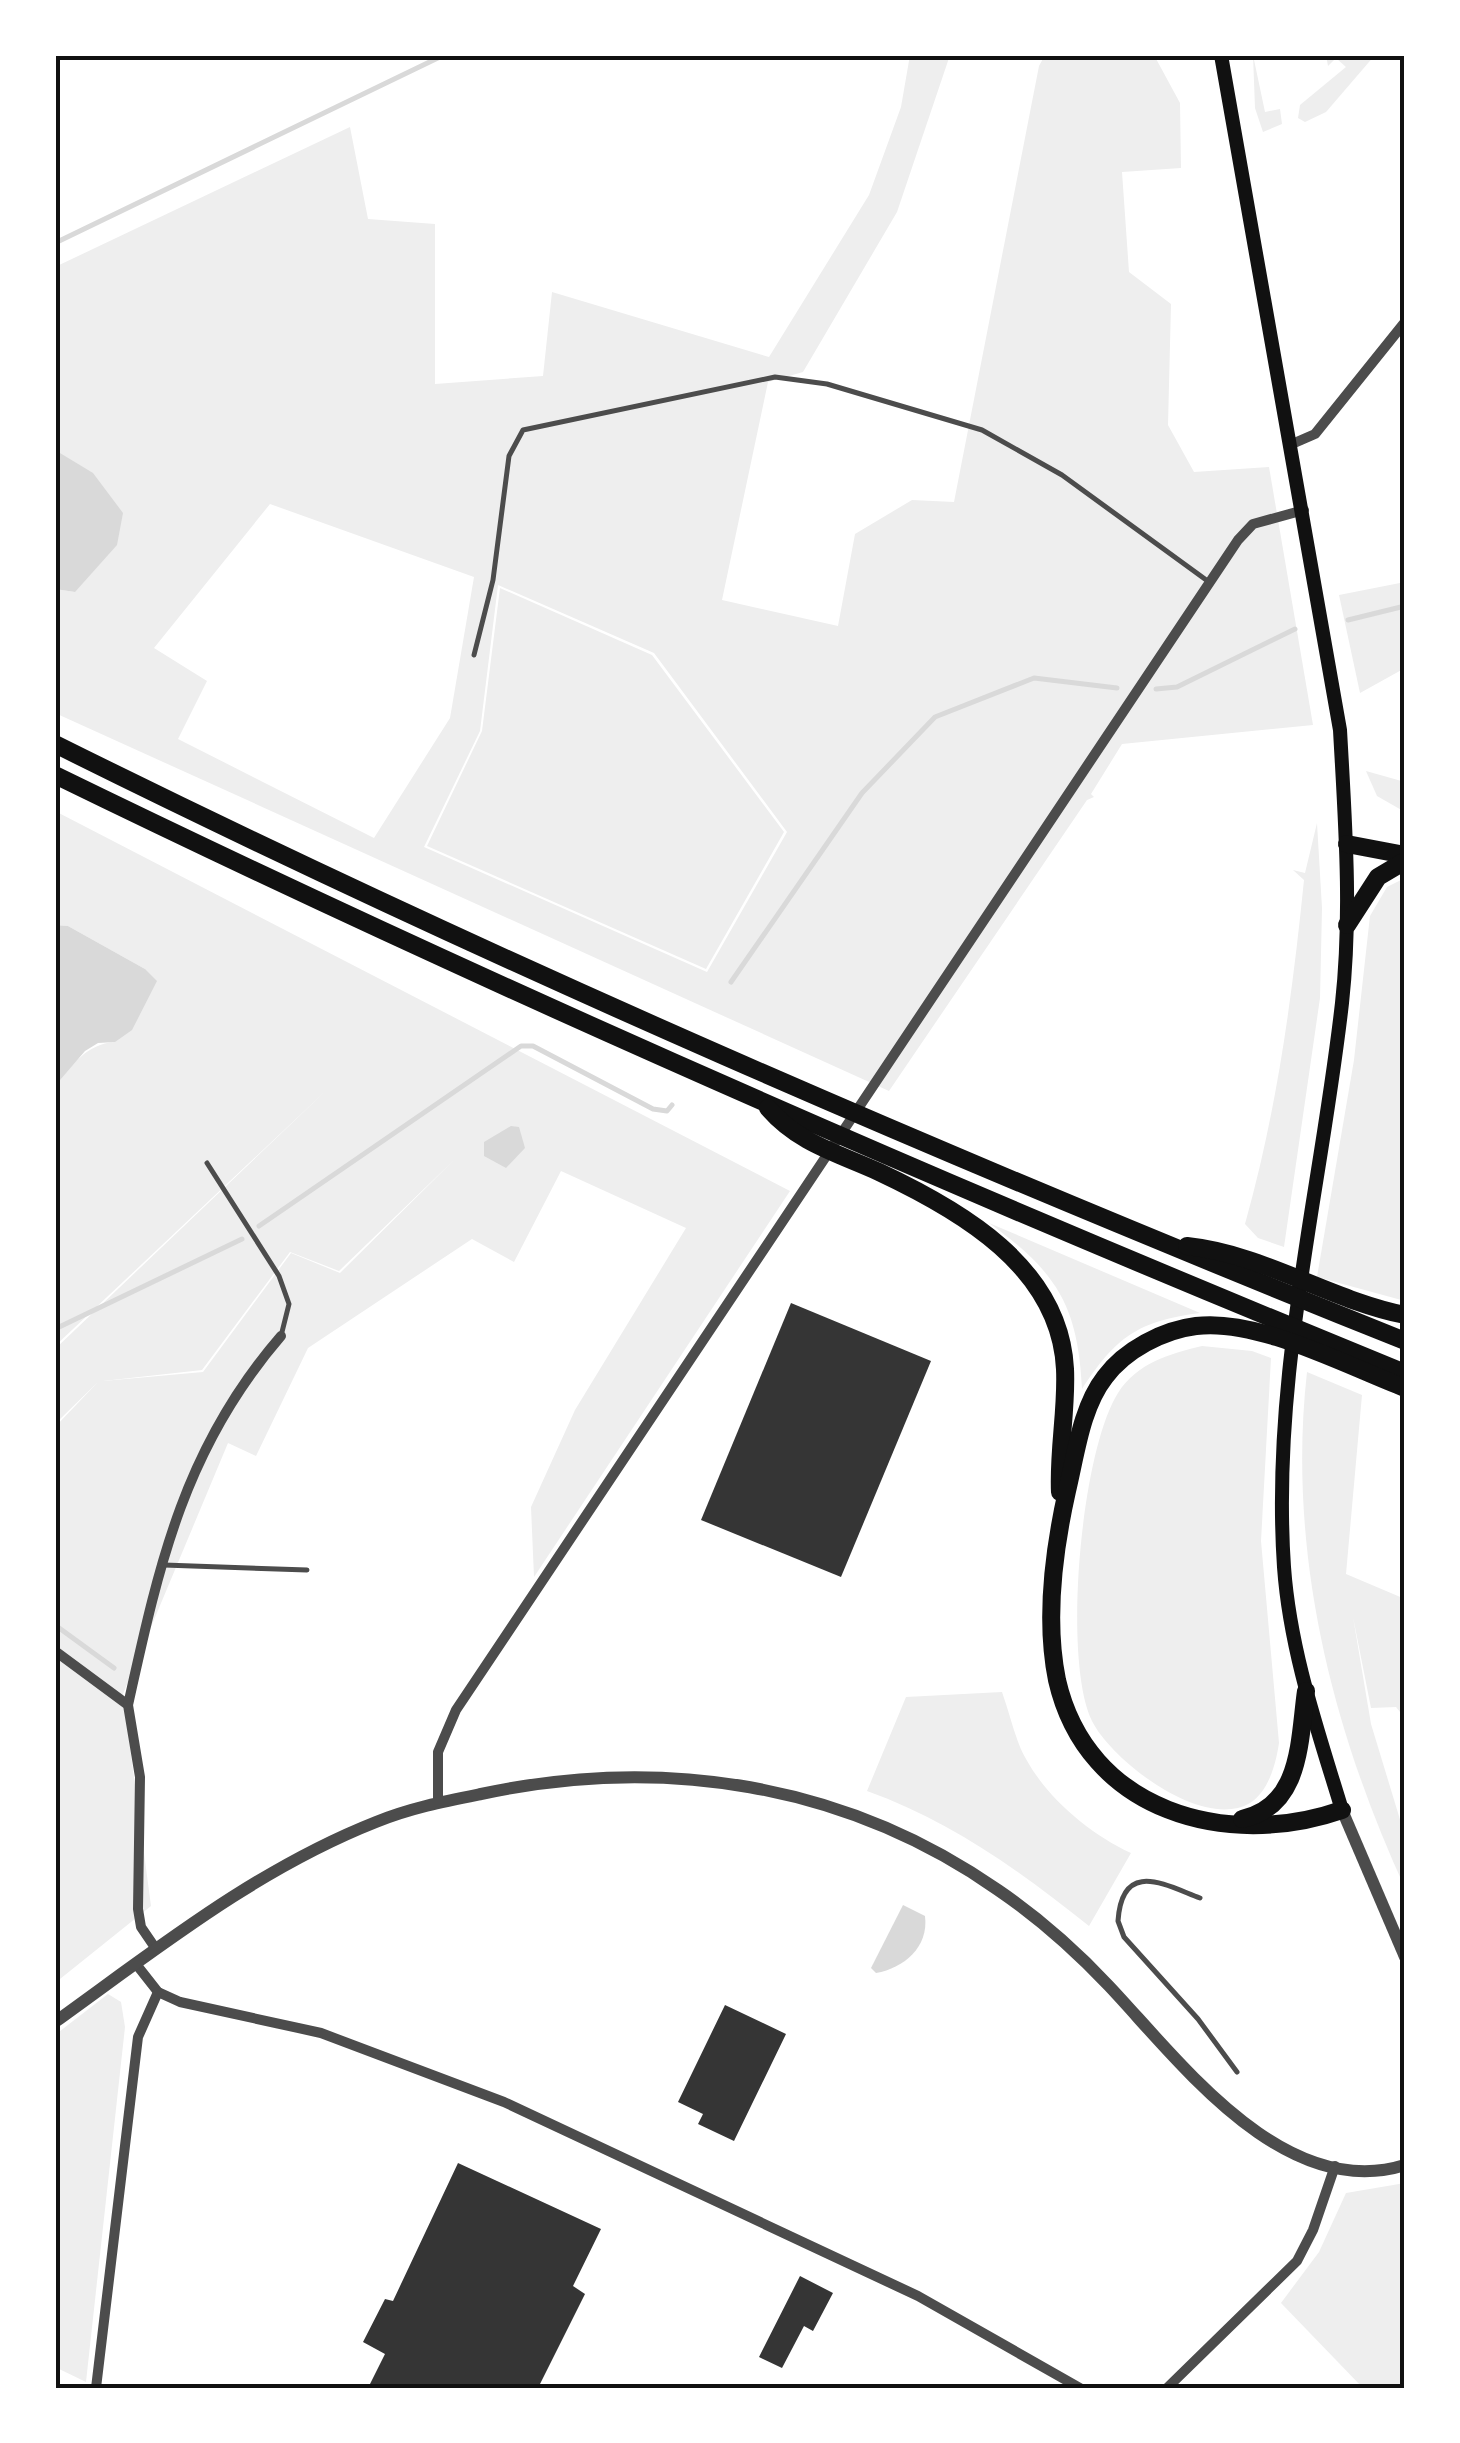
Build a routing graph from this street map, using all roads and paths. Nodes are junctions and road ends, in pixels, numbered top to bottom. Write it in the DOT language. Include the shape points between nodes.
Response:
graph roads {
  1 [pos="1221,55"];
  2 [pos="1405,322"];
  3 [pos="1292,444"];
  4 [pos="1304,510"];
  5 [pos="1208,582"];
  6 [pos="474,656"];
  7 [pos="55,744"];
  8 [pos="55,776"];
  9 [pos="1346,844"];
  10 [pos="1405,858"];
  11 [pos="1346,925"];
  12 [pos="764,1104"];
  13 [pos="206,1163"];
  14 [pos="1163,1244"];
  15 [pos="1405,1314"];
  16 [pos="281,1336"];
  17 [pos="1405,1342"];
  18 [pos="1405,1373"];
  19 [pos="1405,1388"];
  20 [pos="1062,1516"];
  21 [pos="162,1565"];
  22 [pos="307,1570"];
  23 [pos="55,1651"];
  24 [pos="1306,1691"];
  25 [pos="128,1705"];
  26 [pos="438,1803"];
  27 [pos="1342,1810"];
  28 [pos="1187,1820"];
  29 [pos="1200,1898"];
  30 [pos="156,1949"];
  31 [pos="1405,1957"];
  32 [pos="136,1964"];
  33 [pos="158,1992"];
  34 [pos="55,2022"];
  35 [pos="1236,2072"];
  36 [pos="1335,2166"];
  37 [pos="1402,2166"];
  38 [pos="96,2388"];
  39 [pos="1080,2388"];
  40 [pos="1167,2388"];
  1 -- 3 [label="main road"];
  2 -- 3 [label="street" via="1315,434"];
  3 -- 4 [label="main road"];
  4 -- 5 [label="street" via="1254,524"];
  4 -- 9 [label="main road" via="1338,716"];
  5 -- 6 [label="lane" via="1062,474 982,430 827,384 776,378 523,430 509,456 493,580"];
  5 -- 26 [label="street" via="456,1710 438,1752"];
  7 -- 14 [label="highway" via="458,936"];
  8 -- 12 [label="highway"];
  9 -- 10 [label="highway"];
  9 -- 11 [label="main road"];
  10 -- 11 [label="highway" via="1378,876"];
  11 -- 24 [label="main road" via="1336,1048 1286,1393 1284,1567"];
  12 -- 18 [label="highway"];
  12 -- 20 [label="highway" via="788,1132 962,1217 1034,1282 1054,1322 1065,1367"];
  13 -- 16 [label="lane" via="279,1276 289,1304"];
  14 -- 15 [label="highway" via="1216,1249 1366,1307"];
  14 -- 17 [label="highway"];
  16 -- 21 [label="street" via="254,1367 202,1454"];
  19 -- 20 [label="highway" via="1256,1332 1214,1325 1172,1331 1125,1356 1105,1377 1089,1406"];
  20 -- 28 [label="highway" via="1053,1595 1057,1678 1074,1726 1101,1764 1138,1796"];
  21 -- 22 [label="lane"];
  21 -- 25 [label="street"];
  23 -- 25 [label="street"];
  24 -- 27 [label="main road"];
  24 -- 28 [label="highway" via="1292,1781 1280,1799 1246,1820"];
  25 -- 30 [label="street" via="140,1777 138,1909"];
  26 -- 30 [label="street" via="320,1846 221,1902"];
  26 -- 36 [label="street" via="552,1779 652,1776 782,1792 882,1823 931,1847 1039,1920 1214,2101 1268,2140"];
  27 -- 28 [label="highway" via="1277,1824"];
  27 -- 31 [label="street"];
  29 -- 35 [label="lane" via="1146,1879 1127,1894 1118,1920 1124,1936"];
  30 -- 32 [label="street"];
  32 -- 33 [label="street"];
  32 -- 34 [label="street"];
  33 -- 38 [label="street" via="138,2037"];
  33 -- 39 [label="street" via="321,2033 504,2102 918,2296"];
  36 -- 37 [label="street"];
  36 -- 40 [label="street" via="1297,2261"];
}
